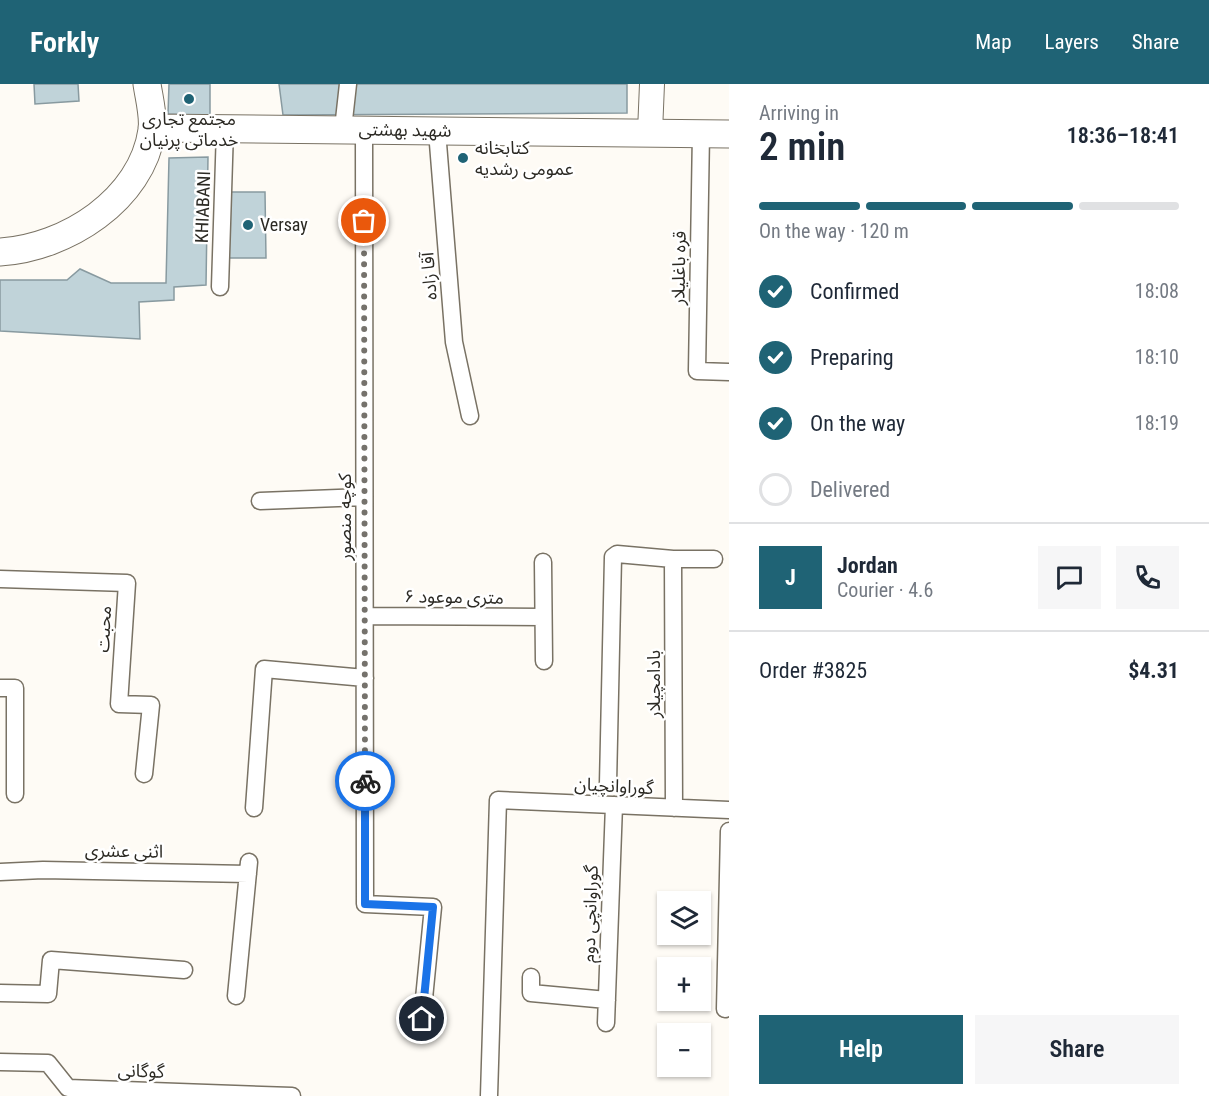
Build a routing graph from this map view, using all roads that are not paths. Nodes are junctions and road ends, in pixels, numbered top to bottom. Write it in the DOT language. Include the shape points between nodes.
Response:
graph roads {
  1 [pos="147,84"];
  2 [pos="348,84"];
  3 [pos="652,84"];
  4 [pos="152,128"];
  5 [pos="225,129"];
  6 [pos="353,129"];
  7 [pos="437,130"];
  8 [pos="650,132"];
  9 [pos="701,133"];
  10 [pos="729,134"];
  11 [pos="0,252"];
  12 [pos="220,287"];
  13 [pos="729,372"];
  14 [pos="470,416"];
  15 [pos="364,497"];
  16 [pos="260,501"];
  17 [pos="673,559"];
  18 [pos="714,559"];
  19 [pos="543,562"];
  20 [pos="0,579"];
  21 [pos="365,616"];
  22 [pos="543,618"];
  23 [pos="544,661"];
  24 [pos="365,678"];
  25 [pos="0,688"];
  26 [pos="144,774"];
  27 [pos="608,784"];
  28 [pos="15,794"];
  29 [pos="614,805"];
  30 [pos="254,808"];
  31 [pos="674,808"];
  32 [pos="729,810"];
  33 [pos="729,831"];
  34 [pos="0,872"];
  35 [pos="184,970"];
  36 [pos="531,977"];
  37 [pos="0,993"];
  38 [pos="236,996"];
  39 [pos="607,1000"];
  40 [pos="725,1009"];
  41 [pos="422,1019"];
  42 [pos="606,1023"];
  43 [pos="0,1062"];
  44 [pos="292,1096"];
  45 [pos="489,1096"];
  1 -- 4 [label="main road"];
  2 -- 6 [label="street, کوچه منصور"];
  3 -- 8 [label="main road"];
  4 -- 5 [label="main road, شهید بهشتى"];
  4 -- 11 [label="main road" via="147,152 135,173 104,210 62,237 31,248"];
  5 -- 6 [label="main road, شهید بهشتى"];
  5 -- 12 [label="street, KHIABANI"];
  6 -- 7 [label="main road, شهید بهشتى"];
  6 -- 15 [label="street, کوچه منصور"];
  7 -- 8 [label="main road, شهید بهشتى"];
  7 -- 14 [label="street, آقا زاده" via="454,342"];
  8 -- 9 [label="main road, شهید بهشتى"];
  9 -- 10 [label="main road, شهید بهشتى"];
  9 -- 13 [label="street, قره باغلیلار" via="697,371"];
  15 -- 16 [label="street"];
  15 -- 21 [label="street, کوچه منصور"];
  17 -- 18 [label="street"];
  17 -- 27 [label="street" via="614,557"];
  17 -- 31 [label="street, بادامچیلار"];
  19 -- 22 [label="street"];
  20 -- 26 [label="street, محبت" via="127,583 119,704 151,705"];
  21 -- 22 [label="street, ۶ متری موعود"];
  21 -- 24 [label="street, کوچه منصور"];
  22 -- 23 [label="street"];
  24 -- 30 [label="street" via="264,669"];
  24 -- 41 [label="street, کوچه منصور" via="365,904 433,907"];
  25 -- 28 [label="street" via="15,688"];
  29 -- 31 [label="street, گوراوانچیان"];
  29 -- 39 [label="street, گوراوانچی دوم"];
  29 -- 45 [label="street, گوراوانچیان" via="498,800"];
  31 -- 32 [label="street, گوراوانچیان"];
  33 -- 40 [label="street"];
  34 -- 38 [label="street, اثنی عشری" via="248,868"];
  35 -- 37 [label="street" via="51,960 48,994"];
  36 -- 39 [label="street" via="531,993"];
  39 -- 42 [label="street, گوراوانچی دوم"];
  43 -- 44 [label="street, گوگانی" via="48,1063 68,1088"];
}
